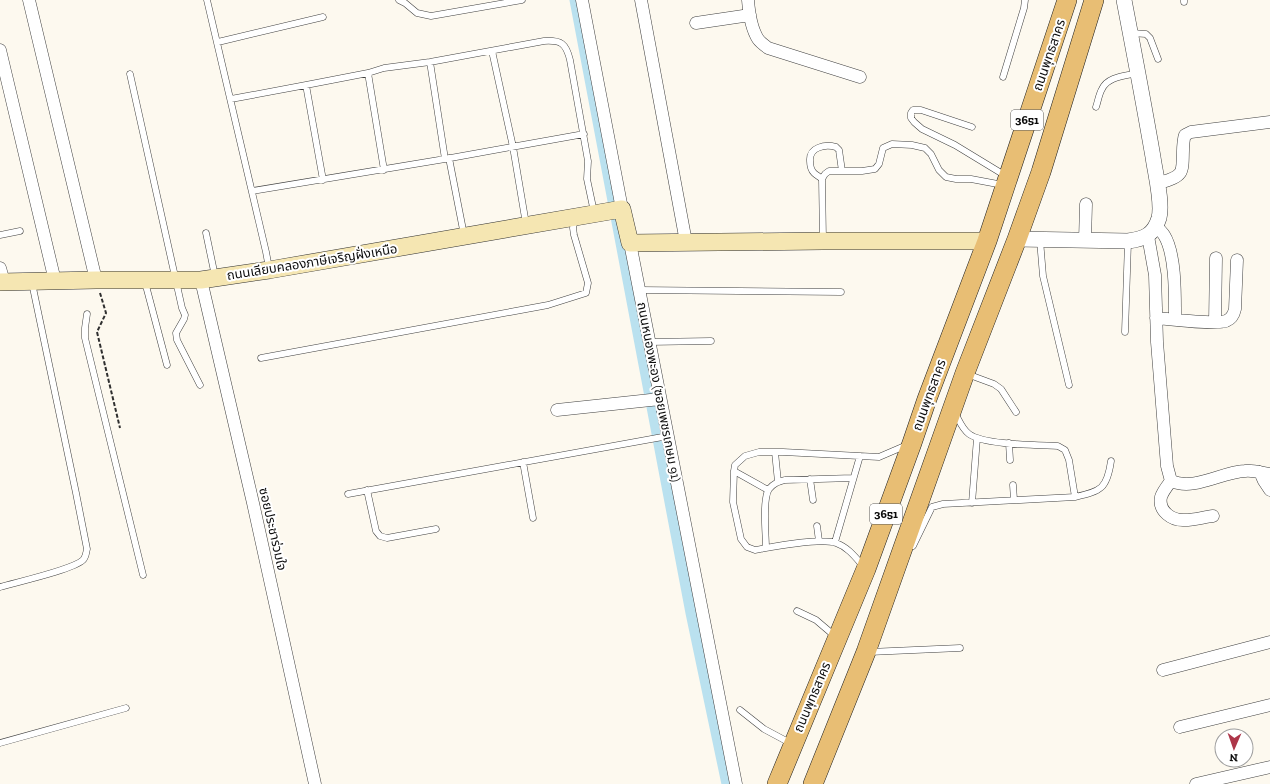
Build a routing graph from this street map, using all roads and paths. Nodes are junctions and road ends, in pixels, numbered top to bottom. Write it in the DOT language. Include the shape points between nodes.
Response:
graph roads {
  1 [pos="29,0"];
  2 [pos="207,0"];
  3 [pos="399,0"];
  4 [pos="522,0"];
  5 [pos="582,0"];
  6 [pos="641,0"];
  7 [pos="748,0"];
  8 [pos="1025,0"];
  9 [pos="1067,0"];
  10 [pos="1094,0"];
  11 [pos="1124,0"];
  12 [pos="750,15"];
  13 [pos="323,17"];
  14 [pos="696,23"];
  15 [pos="1130,33"];
  16 [pos="218,42"];
  17 [pos="0,50"];
  18 [pos="492,51"];
  19 [pos="1158,59"];
  20 [pos="430,62"];
  21 [pos="368,73"];
  22 [pos="1138,73"];
  23 [pos="130,74"];
  24 [pos="860,76"];
  25 [pos="1003,77"];
  26 [pos="306,85"];
  27 [pos="231,99"];
  28 [pos="1096,107"];
  29 [pos="1270,122"];
  30 [pos="972,127"];
  31 [pos="584,134"];
  32 [pos="513,147"];
  33 [pos="447,159"];
  34 [pos="384,170"];
  35 [pos="842,171"];
  36 [pos="822,179"];
  37 [pos="323,180"];
  38 [pos="1006,181"];
  39 [pos="1157,184"];
  40 [pos="252,191"];
  41 [pos="1086,204"];
  42 [pos="622,209"];
  43 [pos="594,214"];
  44 [pos="575,217"];
  45 [pos="526,226"];
  46 [pos="20,231"];
  47 [pos="1152,231"];
  48 [pos="206,233"];
  49 [pos="0,235"];
  50 [pos="465,236"];
  51 [pos="1017,239"];
  52 [pos="1040,239"];
  53 [pos="1085,240"];
  54 [pos="823,241"];
  55 [pos="987,241"];
  56 [pos="1128,241"];
  57 [pos="686,242"];
  58 [pos="630,243"];
  59 [pos="1216,258"];
  60 [pos="1237,260"];
  61 [pos="269,270"];
  62 [pos="1,277"];
  63 [pos="208,279"];
  64 [pos="144,280"];
  65 [pos="32,281"];
  66 [pos="56,281"];
  67 [pos="177,281"];
  68 [pos="87,282"];
  69 [pos="639,290"];
  70 [pos="841,292"];
  71 [pos="87,314"];
  72 [pos="1156,318"];
  73 [pos="1175,319"];
  74 [pos="1216,322"];
  75 [pos="1125,332"];
  76 [pos="711,341"];
  77 [pos="648,342"];
  78 [pos="260,358"];
  79 [pos="167,365"];
  80 [pos="965,372"];
  81 [pos="200,385"];
  82 [pos="1069,385"];
  83 [pos="660,399"];
  84 [pos="953,408"];
  85 [pos="557,410"];
  86 [pos="1016,412"];
  87 [pos="120,428"];
  88 [pos="668,436"];
  89 [pos="977,438"];
  90 [pos="912,443"];
  91 [pos="1009,443"];
  92 [pos="775,452"];
  93 [pos="860,456"];
  94 [pos="1010,460"];
  95 [pos="1111,461"];
  96 [pos="523,462"];
  97 [pos="734,471"];
  98 [pos="1265,473"];
  99 [pos="853,478"];
  100 [pos="810,479"];
  101 [pos="1171,481"];
  102 [pos="778,482"];
  103 [pos="1013,485"];
  104 [pos="367,490"];
  105 [pos="768,490"];
  106 [pos="1270,490"];
  107 [pos="348,494"];
  108 [pos="1075,497"];
  109 [pos="813,500"];
  110 [pos="1014,500"];
  111 [pos="972,502"];
  112 [pos="1213,516"];
  113 [pos="533,518"];
  114 [pos="817,526"];
  115 [pos="436,529"];
  116 [pos="819,541"];
  117 [pos="835,542"];
  118 [pos="766,548"];
  119 [pos="908,555"];
  120 [pos="905,562"];
  121 [pos="866,569"];
  122 [pos="143,575"];
  123 [pos="0,587"];
  124 [pos="881,609"];
  125 [pos="797,611"];
  126 [pos="837,638"];
  127 [pos="1270,642"];
  128 [pos="960,648"];
  129 [pos="866,652"];
  130 [pos="1163,670"];
  131 [pos="1270,705"];
  132 [pos="126,708"];
  133 [pos="740,710"];
  134 [pos="1180,727"];
  135 [pos="0,742"];
  136 [pos="793,744"];
  137 [pos="1270,767"];
  138 [pos="315,784"];
  139 [pos="736,784"];
  140 [pos="777,784"];
  141 [pos="813,784"];
  142 [pos="1196,784"];
  1 -- 68 [label="street"];
  2 -- 16 [label="lane"];
  3 -- 4 [label="lane" via="417,13 431,16"];
  5 -- 42 [label="street, ถนนหนองพะอง (ซอยเพชรเกษม 91)"];
  6 -- 57 [label="street"];
  7 -- 12 [label="street"];
  8 -- 25 [label="lane"];
  9 -- 38 [label="main road, ถนนพุทธสาคร / 3651"];
  10 -- 51 [label="main road, ถนนพุทธสาคร / 3651" via="1041,172"];
  11 -- 15 [label="street"];
  12 -- 14 [label="street"];
  12 -- 24 [label="street" via="754,31 768,48"];
  13 -- 16 [label="lane"];
  15 -- 19 [label="lane" via="1146,34"];
  15 -- 22 [label="street"];
  16 -- 27 [label="lane"];
  17 -- 66 [label="street"];
  18 -- 20 [label="lane"];
  18 -- 31 [label="lane" via="544,41 556,40 563,44 570,60"];
  18 -- 32 [label="lane"];
  20 -- 21 [label="lane" via="384,68"];
  20 -- 33 [label="lane"];
  21 -- 26 [label="lane"];
  21 -- 34 [label="lane"];
  22 -- 28 [label="lane" via="1106,83 1101,89"];
  22 -- 39 [label="street"];
  23 -- 67 [label="lane"];
  26 -- 27 [label="lane"];
  26 -- 37 [label="lane"];
  27 -- 40 [label="lane"];
  29 -- 39 [label="street" via="1191,132 1185,135 1182,141 1180,173"];
  30 -- 38 [label="lane" via="921,110 911,112 911,118 922,129 955,145"];
  31 -- 32 [label="lane"];
  31 -- 43 [label="lane" via="588,161 587,179"];
  32 -- 33 [label="lane"];
  32 -- 45 [label="lane"];
  33 -- 34 [label="lane"];
  33 -- 50 [label="lane"];
  34 -- 37 [label="lane"];
  35 -- 36 [label="lane" via="829,171"];
  35 -- 36 [label="lane" via="839,150 836,147 823,146 810,154 811,169"];
  35 -- 38 [label="lane" via="875,169 883,148 892,144 912,145 925,148 946,177"];
  36 -- 54 [label="lane"];
  37 -- 40 [label="lane"];
  38 -- 55 [label="main road, ถนนพุทธสาคร / 3651"];
  39 -- 47 [label="street" via="1160,216"];
  40 -- 61 [label="lane"];
  41 -- 53 [label="street"];
  42 -- 43 [label="main road, ถนนเลียบคลองภาษีเจริญฝั่งเหนือ"];
  42 -- 58 [label="main road, ถนนหนองพะอง (ซอยเพชรเกษม 91)"];
  43 -- 44 [label="main road, ถนนเลียบคลองภาษีเจริญฝั่งเหนือ"];
  44 -- 45 [label="main road, ถนนเลียบคลองภาษีเจริญฝั่งเหนือ"];
  44 -- 78 [label="lane" via="574,235 588,283 586,293 548,304"];
  45 -- 50 [label="main road, ถนนเลียบคลองภาษีเจริญฝั่งเหนือ"];
  46 -- 49 [label="lane"];
  47 -- 56 [label="street" via="1140,240"];
  47 -- 72 [label="street"];
  47 -- 73 [label="street" via="1165,236 1170,247"];
  48 -- 63 [label="lane"];
  50 -- 61 [label="main road, ถนนเลียบคลองภาษีเจริญฝั่งเหนือ"];
  51 -- 52 [label="street"];
  51 -- 80 [label="main road, ถนนพุทธสาคร / 3651"];
  52 -- 53 [label="street"];
  52 -- 82 [label="lane" via="1043,276"];
  53 -- 56 [label="street"];
  54 -- 55 [label="main road"];
  54 -- 57 [label="main road"];
  55 -- 90 [label="main road, ถนนพุทธสาคร / 3651"];
  56 -- 75 [label="lane"];
  57 -- 58 [label="main road"];
  58 -- 69 [label="street, ถนนหนองพะอง (ซอยเพชรเกษม 91)"];
  59 -- 74 [label="street"];
  60 -- 74 [label="street" via="1233,316 1225,321"];
  61 -- 63 [label="main road, ถนนเลียบคลองภาษีเจริญฝั่งเหนือ"];
  62 -- 65 [label="main road, ถนนเลียบคลองภาษีเจริญฝั่งเหนือ"];
  63 -- 67 [label="main road, ถนนเลียบคลองภาษีเจริญฝั่งเหนือ"];
  63 -- 138 [label="street, ซอยประชาร่วมใจ" via="253,503"];
  64 -- 67 [label="main road, ถนนเลียบคลองภาษีเจริญฝั่งเหนือ"];
  64 -- 68 [label="main road, ถนนเลียบคลองภาษีเจริญฝั่งเหนือ"];
  64 -- 79 [label="lane"];
  65 -- 66 [label="main road, ถนนเลียบคลองภาษีเจริญฝั่งเหนือ"];
  65 -- 123 [label="lane" via="87,549 82,561 68,568"];
  66 -- 68 [label="main road, ถนนเลียบคลองภาษีเจริญฝั่งเหนือ"];
  67 -- 81 [label="lane" via="185,314 176,334 177,340"];
  68 -- 87 [label="path" via="106,313 97,332"];
  69 -- 70 [label="lane"];
  69 -- 77 [label="street, ถนนหนองพะอง (ซอยเพชรเกษม 91)"];
  71 -- 122 [label="lane" via="85,338"];
  72 -- 73 [label="street"];
  72 -- 101 [label="street" via="1167,466"];
  73 -- 74 [label="street"];
  76 -- 77 [label="lane"];
  77 -- 83 [label="street, ถนนหนองพะอง (ซอยเพชรเกษม 91)"];
  80 -- 84 [label="main road, ถนนพุทธสาคร / 3651"];
  80 -- 86 [label="lane" via="1001,389"];
  83 -- 85 [label="street"];
  83 -- 88 [label="street, ถนนหนองพะอง (ซอยเพชรเกษม 91)"];
  84 -- 89 [label="lane" via="964,429"];
  84 -- 124 [label="main road, ถนนพุทธสาคร / 3651"];
  88 -- 96 [label="lane"];
  88 -- 139 [label="street, ถนนหนองพะอง (ซอยเพชรเกษม 91)"];
  89 -- 91 [label="lane"];
  89 -- 111 [label="lane"];
  90 -- 93 [label="lane" via="879,457"];
  90 -- 121 [label="main road, ถนนพุทธสาคร / 3651"];
  91 -- 94 [label="lane"];
  91 -- 108 [label="lane" via="1058,446 1065,450"];
  92 -- 93 [label="lane"];
  92 -- 97 [label="lane" via="759,452 745,456 735,465"];
  92 -- 102 [label="lane"];
  93 -- 99 [label="lane"];
  95 -- 108 [label="lane" via="1108,479 1103,485 1095,492"];
  96 -- 104 [label="lane"];
  96 -- 113 [label="lane"];
  97 -- 105 [label="lane"];
  97 -- 118 [label="lane" via="733,502 741,539 747,547 755,550"];
  98 -- 101 [label="street" via="1244,471 1188,484"];
  98 -- 106 [label="street" via="1264,481"];
  99 -- 100 [label="lane"];
  99 -- 117 [label="lane"];
  100 -- 102 [label="lane"];
  100 -- 109 [label="lane"];
  101 -- 112 [label="street" via="1162,495 1163,511 1172,518 1183,520"];
  102 -- 105 [label="lane"];
  103 -- 110 [label="lane"];
  104 -- 107 [label="lane"];
  104 -- 115 [label="lane" via="376,531 380,536 387,538"];
  105 -- 118 [label="lane" via="765,500"];
  108 -- 110 [label="lane"];
  110 -- 111 [label="lane"];
  111 -- 119 [label="lane" via="932,507"];
  114 -- 116 [label="lane"];
  116 -- 117 [label="lane"];
  116 -- 118 [label="lane"];
  117 -- 121 [label="lane" via="848,550"];
  120 -- 124 [label="lane"];
  121 -- 126 [label="main road, ถนนพุทธสาคร / 3651"];
  124 -- 129 [label="main road, ถนนพุทธสาคร / 3651"];
  125 -- 126 [label="lane" via="816,620"];
  126 -- 136 [label="main road, ถนนพุทธสาคร / 3651"];
  127 -- 130 [label="street"];
  128 -- 129 [label="lane"];
  129 -- 141 [label="main road, ถนนพุทธสาคร / 3651"];
  131 -- 134 [label="street"];
  132 -- 135 [label="lane"];
  133 -- 136 [label="lane" via="764,729"];
  136 -- 140 [label="main road, ถนนพุทธสาคร / 3651"];
  137 -- 142 [label="street"];
}
